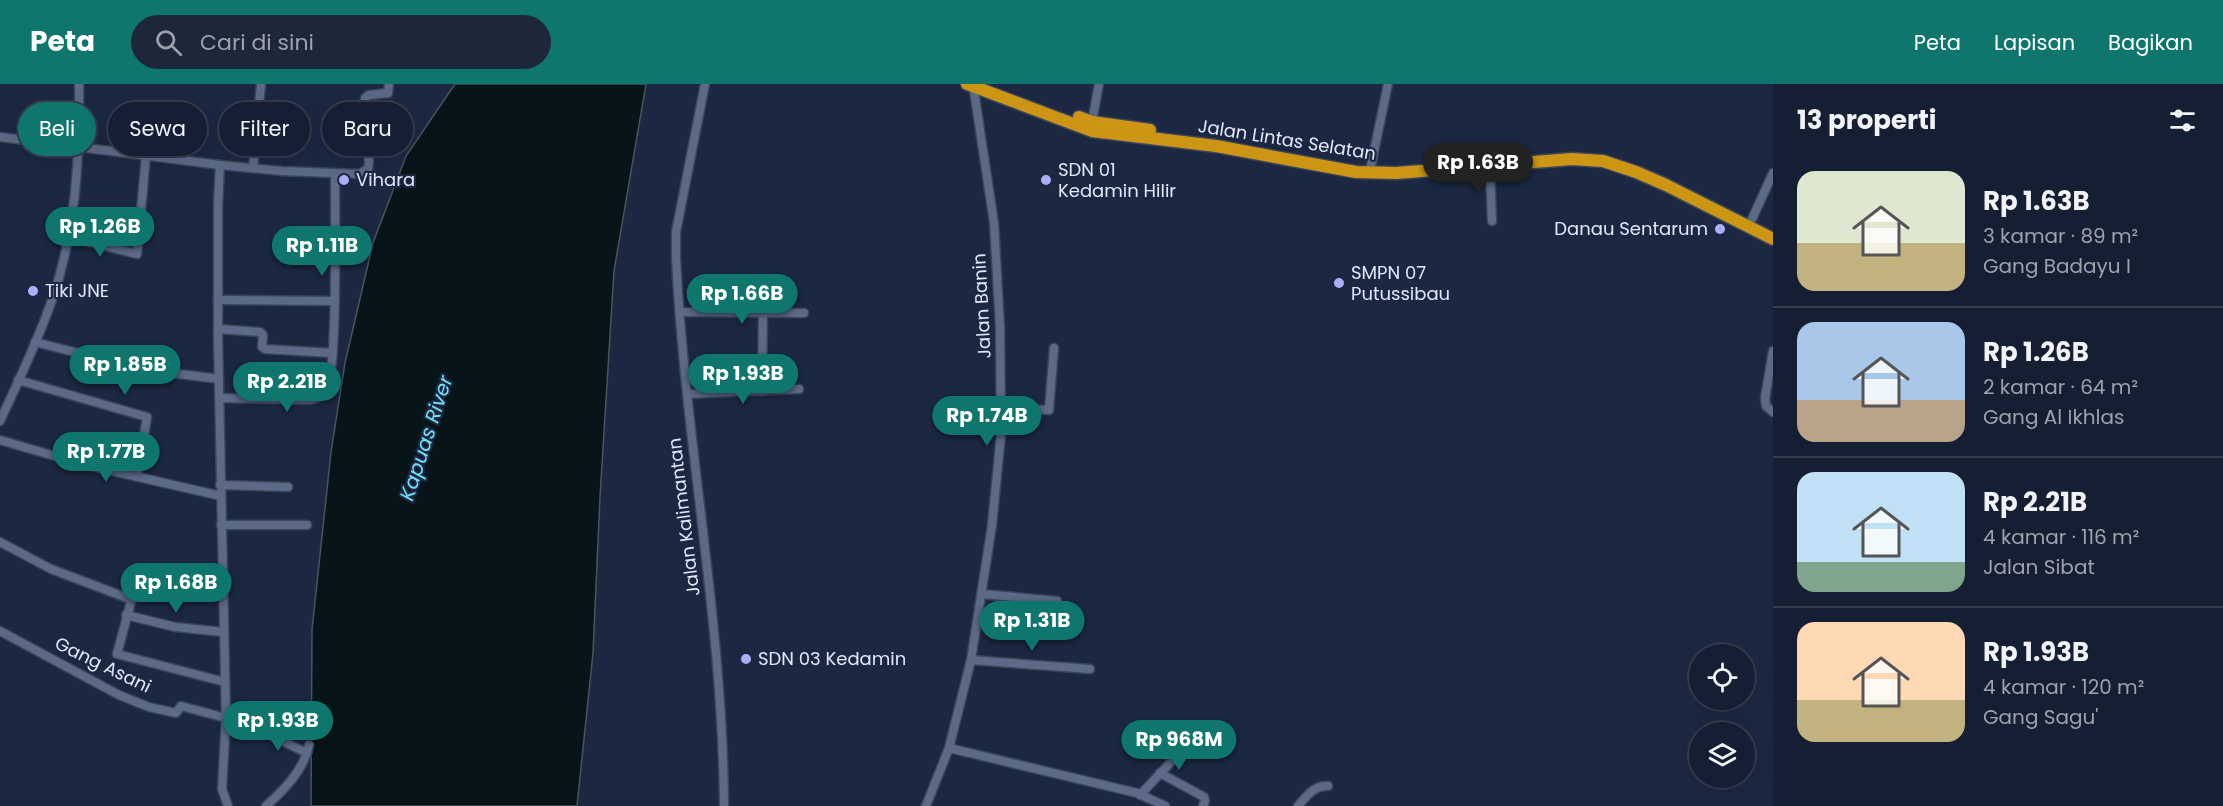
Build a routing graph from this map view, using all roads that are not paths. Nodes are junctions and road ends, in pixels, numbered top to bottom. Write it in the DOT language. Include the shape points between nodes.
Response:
graph roads {
  1 [pos="79,84"];
  2 [pos="261,84"];
  3 [pos="389,84"];
  4 [pos="705,84"];
  5 [pos="987,84"];
  6 [pos="1099,84"];
  7 [pos="1389,84"];
  8 [pos="971,85"];
  9 [pos="79,102"];
  10 [pos="1092,122"];
  11 [pos="0,137"];
  12 [pos="18,139"];
  13 [pos="1217,143"];
  14 [pos="79,156"];
  15 [pos="146,156"];
  16 [pos="220,165"];
  17 [pos="1371,166"];
  18 [pos="1442,166"];
  19 [pos="1490,167"];
  20 [pos="253,168"];
  21 [pos="1773,173"];
  22 [pos="335,174"];
  23 [pos="1752,219"];
  24 [pos="1492,221"];
  25 [pos="1773,232"];
  26 [pos="69,237"];
  27 [pos="1773,239"];
  28 [pos="218,300"];
  29 [pos="335,301"];
  30 [pos="680,312"];
  31 [pos="763,312"];
  32 [pos="804,313"];
  33 [pos="218,329"];
  34 [pos="34,342"];
  35 [pos="1054,348"];
  36 [pos="1773,351"];
  37 [pos="332,352"];
  38 [pos="219,379"];
  39 [pos="18,380"];
  40 [pos="799,389"];
  41 [pos="762,391"];
  42 [pos="687,394"];
  43 [pos="220,398"];
  44 [pos="1002,409"];
  45 [pos="1773,412"];
  46 [pos="0,421"];
  47 [pos="0,440"];
  48 [pos="137,477"];
  49 [pos="220,485"];
  50 [pos="288,487"];
  51 [pos="221,496"];
  52 [pos="221,525"];
  53 [pos="307,525"];
  54 [pos="0,542"];
  55 [pos="223,583"];
  56 [pos="982,594"];
  57 [pos="130,598"];
  58 [pos="1057,601"];
  59 [pos="126,615"];
  60 [pos="0,631"];
  61 [pos="224,632"];
  62 [pos="971,660"];
  63 [pos="1090,669"];
  64 [pos="225,682"];
  65 [pos="226,718"];
  66 [pos="258,729"];
  67 [pos="1200,730"];
  68 [pos="949,748"];
  69 [pos="1160,773"];
  70 [pos="1328,786"];
  71 [pos="1140,795"];
  72 [pos="228,806"];
  73 [pos="266,806"];
  74 [pos="724,806"];
  75 [pos="926,806"];
  76 [pos="1165,806"];
  77 [pos="1203,806"];
  78 [pos="1298,806"];
  1 -- 9 [label="street"];
  2 -- 20 [label="street"];
  3 -- 22 [label="street" via="388,93 366,98 368,169 359,174"];
  4 -- 30 [label="street, Jalan Kalimantan" via="676,232"];
  5 -- 10 [label="highway, Jalan Lintas Selatan"];
  6 -- 10 [label="street"];
  7 -- 17 [label="street"];
  8 -- 13 [label="highway, Jalan Lintas Selatan" via="1092,131"];
  8 -- 44 [label="street, Jalan Banin" via="994,223"];
  10 -- 13 [label="highway, Jalan Lintas Selatan"];
  11 -- 12 [label="street"];
  13 -- 17 [label="highway, Jalan Lintas Selatan"];
  13 -- 18 [label="highway, Jalan Lintas Selatan" via="1356,172 1396,173"];
  14 -- 26 [label="street"];
  15 -- 16 [label="street"];
  15 -- 26 [label="street" via="137,254"];
  16 -- 20 [label="street"];
  16 -- 28 [label="street"];
  17 -- 18 [label="highway, Jalan Lintas Selatan"];
  18 -- 19 [label="highway, Jalan Lintas Selatan"];
  18 -- 23 [label="highway, Jalan Lintas Selatan" via="1541,153 1599,153 1641,165"];
  19 -- 24 [label="street"];
  19 -- 27 [label="highway, Jalan Lintas Selatan" via="1572,159 1603,161 1666,185"];
  20 -- 22 [label="street"];
  21 -- 23 [label="street"];
  22 -- 29 [label="street"];
  23 -- 25 [label="highway, Jalan Lintas Selatan"];
  26 -- 34 [label="street" via="52,302"];
  28 -- 29 [label="street"];
  28 -- 33 [label="street"];
  29 -- 37 [label="street"];
  30 -- 31 [label="street"];
  30 -- 42 [label="street, Jalan Kalimantan"];
  31 -- 32 [label="street"];
  31 -- 41 [label="street"];
  33 -- 37 [label="street" via="260,332 265,349"];
  33 -- 38 [label="street"];
  34 -- 38 [label="street" via="140,369"];
  34 -- 39 [label="street"];
  35 -- 44 [label="street" via="1049,410"];
  36 -- 45 [label="street" via="1766,398 1766,406"];
  37 -- 43 [label="street" via="328,381 318,398"];
  38 -- 43 [label="street"];
  39 -- 46 [label="street"];
  39 -- 48 [label="street" via="147,417"];
  40 -- 41 [label="street"];
  41 -- 42 [label="street"];
  42 -- 74 [label="street, Jalan Kalimantan" via="718,676"];
  43 -- 49 [label="street"];
  44 -- 56 [label="street, Jalan Banin"];
  47 -- 48 [label="street"];
  48 -- 51 [label="street"];
  49 -- 50 [label="street"];
  49 -- 51 [label="street"];
  51 -- 52 [label="street"];
  52 -- 53 [label="street"];
  52 -- 55 [label="street"];
  54 -- 57 [label="street" via="51,569"];
  55 -- 57 [label="street" via="138,576"];
  55 -- 61 [label="street"];
  56 -- 58 [label="street"];
  56 -- 62 [label="street, Jalan Banin"];
  57 -- 59 [label="street"];
  59 -- 61 [label="street" via="175,627"];
  59 -- 64 [label="street" via="117,654"];
  60 -- 65 [label="street, Gang Asani" via="134,701 176,713 181,706"];
  61 -- 64 [label="street"];
  62 -- 63 [label="street"];
  62 -- 68 [label="street, Jalan Banin"];
  64 -- 65 [label="street"];
  65 -- 72 [label="street" via="222,789"];
  66 -- 73 [label="street" via="308,749 297,773"];
  67 -- 69 [label="street"];
  68 -- 71 [label="street"];
  68 -- 75 [label="street, Jalan Banin"];
  69 -- 71 [label="street"];
  69 -- 77 [label="street" via="1204,797"];
  70 -- 78 [label="street" via="1311,791"];
  71 -- 76 [label="street"];
}
